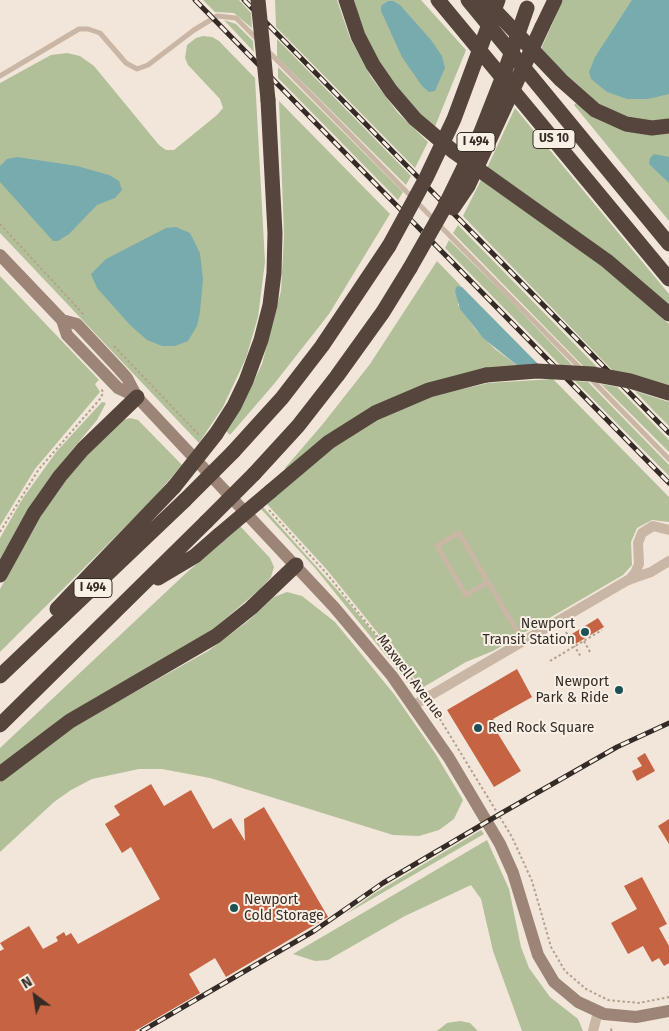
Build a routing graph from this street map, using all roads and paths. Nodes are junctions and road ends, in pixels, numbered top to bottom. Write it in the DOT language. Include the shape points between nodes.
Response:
graph roads {
  1 [pos="258,0"];
  2 [pos="266,0"];
  3 [pos="346,0"];
  4 [pos="429,0"];
  5 [pos="438,0"];
  6 [pos="468,0"];
  7 [pos="484,0"];
  8 [pos="498,0"];
  9 [pos="555,0"];
  10 [pos="528,4"];
  11 [pos="468,37"];
  12 [pos="0,76"];
  13 [pos="268,100"];
  14 [pos="669,126"];
  15 [pos="0,224"];
  16 [pos="669,244"];
  17 [pos="0,255"];
  18 [pos="410,268"];
  19 [pos="669,279"];
  20 [pos="669,314"];
  21 [pos="88,318"];
  22 [pos="108,340"];
  23 [pos="101,386"];
  24 [pos="669,393"];
  25 [pos="136,397"];
  26 [pos="209,436"];
  27 [pos="669,459"];
  28 [pos="268,509"];
  29 [pos="669,530"];
  30 [pos="0,532"];
  31 [pos="669,561"];
  32 [pos="296,566"];
  33 [pos="0,575"];
  34 [pos="628,580"];
  35 [pos="488,582"];
  36 [pos="142,587"];
  37 [pos="602,630"];
  38 [pos="566,632"];
  39 [pos="523,641"];
  40 [pos="584,641"];
  41 [pos="574,647"];
  42 [pos="590,652"];
  43 [pos="581,657"];
  44 [pos="550,661"];
  45 [pos="0,671"];
  46 [pos="0,676"];
  47 [pos="418,686"];
  48 [pos="414,705"];
  49 [pos="0,725"];
  50 [pos="0,774"];
  51 [pos="669,997"];
  52 [pos="617,1001"];
  53 [pos="669,1011"];
  54 [pos="598,1012"];
  55 [pos="593,1031"];
  1 -- 13 [label="highway, bridge"];
  2 -- 13 [label="highway, bridge"];
  3 -- 20 [label="highway" via="358,36 370,58 391,91 415,119 454,152 607,261"];
  4 -- 11 [label="highway"];
  5 -- 11 [label="highway, US 10"];
  6 -- 16 [label="highway, US 10"];
  7 -- 14 [label="highway" via="567,86 595,110 626,124 652,128"];
  8 -- 46 [label="highway, I 494, bridge" via="475,65 426,178 388,246 322,346 282,398 233,452"];
  9 -- 18 [label="highway, bridge" via="468,186"];
  10 -- 18 [label="highway, I 494, bridge" via="481,132"];
  11 -- 19 [label="highway, US 10"];
  12 -- 27 [label="lane" via="79,29 100,33 126,63 138,69 213,18 223,15 236,18"];
  13 -- 26 [label="highway" via="275,233 270,305 261,340 234,406"];
  15 -- 21 [label="path"];
  17 -- 25 [label="street, Maxwell Avenue" via="62,320 67,335 118,388"];
  18 -- 36 [label="highway, I 494, bridge" via="337,376 298,426"];
  22 -- 26 [label="path"];
  23 -- 30 [label="path" via="100,399 39,469"];
  24 -- 36 [label="highway, bridge" via="592,374 537,371 486,375 435,388 375,413 329,442 195,556"];
  25 -- 32 [label="street, Maxwell Avenue"];
  25 -- 33 [label="highway" via="60,476 37,508"];
  26 -- 45 [label="highway, bridge" via="174,487"];
  28 -- 47 [label="path" via="327,574"];
  29 -- 34 [label="street" via="653,526 642,533 638,542 639,564"];
  31 -- 34 [label="street"];
  32 -- 48 [label="street, Maxwell Avenue" via="365,642"];
  32 -- 50 [label="highway" via="216,636 70,721"];
  34 -- 39 [label="street"];
  35 -- 35 [label="lane" via="459,533 437,546 466,595"];
  35 -- 39 [label="lane"];
  36 -- 49 [label="highway, I 494"];
  37 -- 40 [label="path"];
  38 -- 41 [label="path"];
  39 -- 48 [label="street"];
  40 -- 41 [label="path"];
  40 -- 42 [label="path"];
  41 -- 43 [label="path"];
  41 -- 44 [label="path"];
  48 -- 54 [label="street, Maxwell Avenue" via="504,852 538,955 547,972 570,997"];
  51 -- 52 [label="path" via="646,1003"];
  53 -- 54 [label="street, Maxwell Avenue" via="632,1017"];
  54 -- 55 [label="street"];
}
